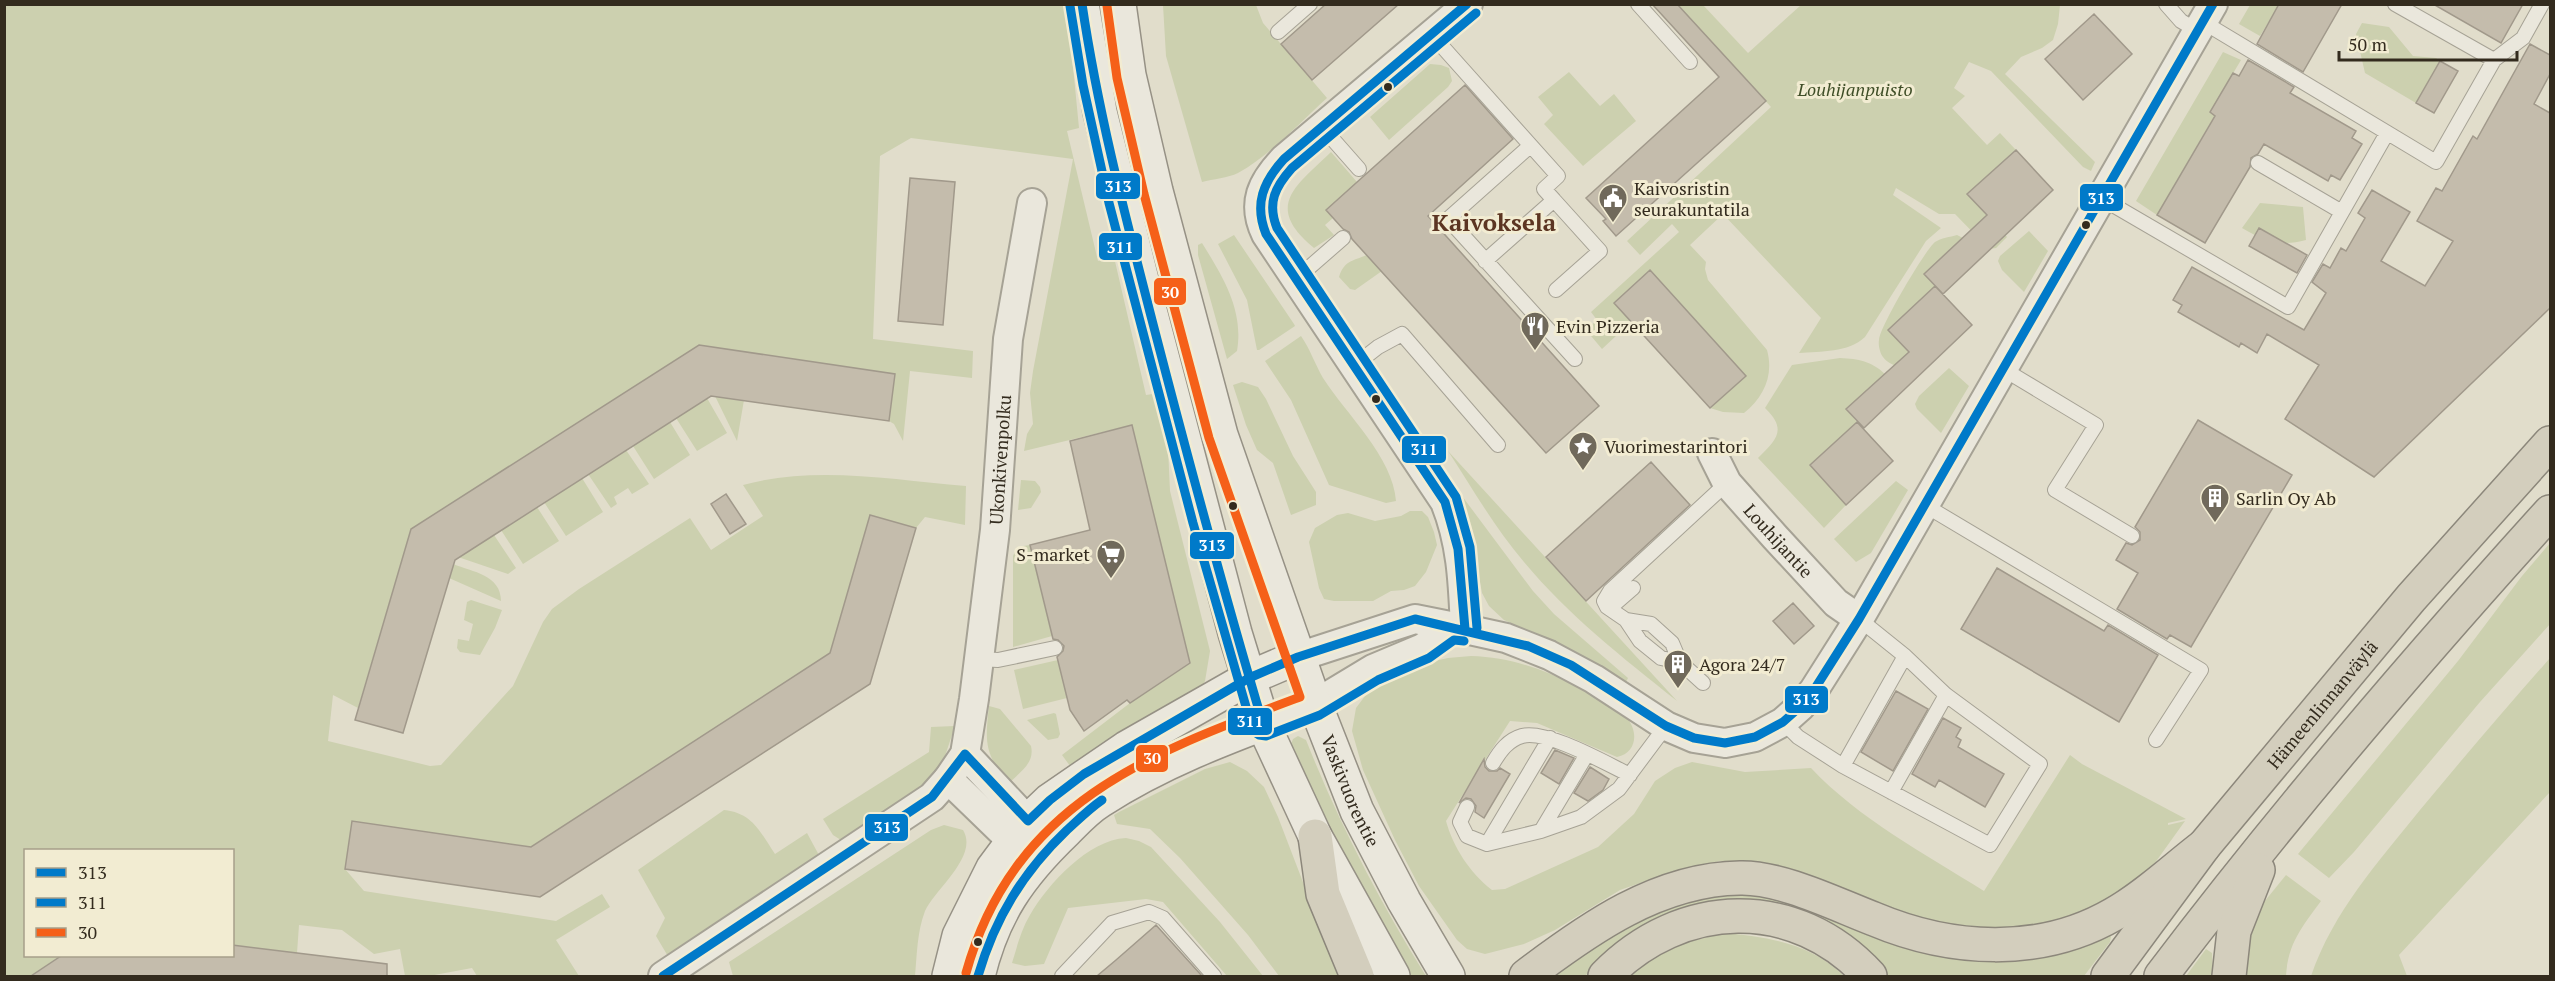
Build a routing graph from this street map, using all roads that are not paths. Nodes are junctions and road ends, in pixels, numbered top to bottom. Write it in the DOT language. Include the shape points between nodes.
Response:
graph roads {
  1 [pos="1082,4"];
  2 [pos="1119,4"];
  3 [pos="1310,4"];
  4 [pos="1468,4"];
  5 [pos="1638,4"];
  6 [pos="2166,4"];
  7 [pos="2396,4"];
  8 [pos="2542,4"];
  9 [pos="2205,19"];
  10 [pos="1278,32"];
  11 [pos="1432,35"];
  12 [pos="2494,60"];
  13 [pos="1690,62"];
  14 [pos="1322,127"];
  15 [pos="2387,133"];
  16 [pos="1530,146"];
  17 [pos="2258,163"];
  18 [pos="1359,169"];
  19 [pos="2101,198"];
  20 [pos="1554,200"];
  21 [pos="1032,203"];
  22 [pos="2342,212"];
  23 [pos="1343,238"];
  24 [pos="1485,261"];
  25 [pos="1296,279"];
  26 [pos="1556,290"];
  27 [pos="1575,359"];
  28 [pos="1355,365"];
  29 [pos="2003,369"];
  30 [pos="2550,443"];
  31 [pos="1498,445"];
  32 [pos="1712,453"];
  33 [pos="1726,483"];
  34 [pos="1926,506"];
  35 [pos="2550,512"];
  36 [pos="2132,536"];
  37 [pos="1633,588"];
  38 [pos="1610,608"];
  39 [pos="1859,619"];
  40 [pos="1626,620"];
  41 [pos="1458,628"];
  42 [pos="1055,648"];
  43 [pos="1905,656"];
  44 [pos="1298,657"];
  45 [pos="978,659"];
  46 [pos="1680,662"];
  47 [pos="1249,678"];
  48 [pos="1703,683"];
  49 [pos="1946,695"];
  50 [pos="1315,704"];
  51 [pos="1783,722"];
  52 [pos="1263,724"];
  53 [pos="1666,726"];
  54 [pos="1550,738"];
  55 [pos="2156,740"];
  56 [pos="965,754"];
  57 [pos="1587,754"];
  58 [pos="1493,763"];
  59 [pos="1843,766"];
  60 [pos="1630,775"];
  61 [pos="948,779"];
  62 [pos="1891,792"];
  63 [pos="1467,807"];
  64 [pos="2276,830"];
  65 [pos="1020,831"];
  66 [pos="1541,831"];
  67 [pos="1315,836"];
  68 [pos="1487,844"];
  69 [pos="2204,846"];
  70 [pos="1044,853"];
  71 [pos="663,976"];
  72 [pos="949,976"];
  73 [pos="978,976"];
  74 [pos="1062,976"];
  75 [pos="1214,976"];
  76 [pos="1357,976"];
  77 [pos="1393,976"];
  78 [pos="1448,976"];
  79 [pos="1526,976"];
  80 [pos="1605,976"];
  81 [pos="1870,976"];
  82 [pos="2108,976"];
  83 [pos="2161,976"];
  84 [pos="2229,976"];
  1 -- 47 [label="main road" via="1100,112 1192,474"];
  2 -- 44 [label="main road, Vaskivuorentie" via="1129,75 1145,144 1221,435"];
  3 -- 10 [label="lane"];
  4 -- 11 [label="street"];
  5 -- 13 [label="lane"];
  6 -- 9 [label="lane" via="2181,21"];
  7 -- 12 [label="lane"];
  8 -- 12 [label="lane" via="2523,38"];
  9 -- 15 [label="lane"];
  9 -- 19 [label="street"];
  11 -- 14 [label="street"];
  11 -- 16 [label="lane"];
  12 -- 15 [label="lane" via="2436,162"];
  14 -- 18 [label="lane"];
  14 -- 25 [label="street" via="1275,169 1259,200 1260,221"];
  15 -- 22 [label="lane"];
  16 -- 20 [label="lane" via="1558,176 1544,189"];
  16 -- 24 [label="lane" via="1448,219"];
  17 -- 22 [label="lane"];
  19 -- 22 [label="lane" via="2288,308"];
  19 -- 29 [label="street"];
  20 -- 24 [label="lane"];
  20 -- 26 [label="lane" via="1600,251"];
  21 -- 45 [label="street, Ukonkivenpolku" via="1008,339 995,530"];
  23 -- 25 [label="lane"];
  24 -- 27 [label="lane"];
  25 -- 28 [label="street"];
  28 -- 31 [label="lane" via="1378,346 1402,334"];
  28 -- 41 [label="street" via="1445,502 1462,565"];
  29 -- 34 [label="street"];
  29 -- 36 [label="lane" via="2096,425 2055,490"];
  30 -- 69 [label="highway, Hämeenlinnanväylä" via="2411,598"];
  32 -- 33 [label="street, Louhijantie"];
  33 -- 38 [label="lane" via="1610,591 1604,602"];
  33 -- 39 [label="street, Louhijantie" via="1836,603"];
  34 -- 39 [label="street"];
  34 -- 55 [label="lane" via="2201,670"];
  35 -- 64 [label="highway"];
  37 -- 38 [label="lane"];
  38 -- 40 [label="lane"];
  39 -- 43 [label="lane"];
  39 -- 51 [label="street" via="1814,690"];
  40 -- 46 [label="lane" via="1641,641 1661,658"];
  40 -- 46 [label="lane" via="1651,624 1672,643"];
  41 -- 44 [label="street" via="1415,619"];
  41 -- 50 [label="street" via="1373,669"];
  41 -- 53 [label="street" via="1506,638 1571,665"];
  42 -- 45 [label="lane" via="998,660"];
  43 -- 49 [label="lane"];
  43 -- 59 [label="lane"];
  44 -- 47 [label="main road"];
  44 -- 50 [label="main road, Vaskivuorentie"];
  45 -- 56 [label="street, Ukonkivenpolku"];
  46 -- 48 [label="lane"];
  47 -- 52 [label="main road"];
  47 -- 65 [label="main road" via="1084,774 1050,800"];
  49 -- 62 [label="lane"];
  49 -- 62 [label="lane" via="2040,764 1990,845"];
  50 -- 52 [label="main road"];
  50 -- 78 [label="main road, Vaskivuorentie" via="1357,811"];
  51 -- 53 [label="street" via="1755,737 1725,743 1694,738"];
  51 -- 59 [label="lane" via="1798,737"];
  52 -- 67 [label="main road"];
  52 -- 70 [label="main road" via="1193,752 1100,801"];
  53 -- 60 [label="lane"];
  54 -- 57 [label="lane"];
  54 -- 58 [label="lane" via="1525,735 1514,739 1501,749"];
  54 -- 68 [label="lane"];
  56 -- 61 [label="street, Ukonkivenpolku"];
  56 -- 65 [label="street"];
  57 -- 60 [label="lane"];
  57 -- 66 [label="lane"];
  59 -- 62 [label="lane"];
  60 -- 66 [label="lane" via="1619,789 1581,817"];
  61 -- 65 [label="street"];
  61 -- 71 [label="street, Ukonkivenpolku" via="932,797"];
  63 -- 68 [label="lane" via="1460,822 1467,836"];
  64 -- 83 [label="highway"];
  64 -- 84 [label="highway" via="2234,931"];
  65 -- 70 [label="street"];
  65 -- 72 [label="main road" via="993,868 959,936"];
  66 -- 68 [label="lane"];
  67 -- 76 [label="highway" via="1323,894"];
  67 -- 77 [label="main road"];
  69 -- 79 [label="highway" via="2115,914 2080,931 2048,940 1982,945 1947,942 1889,926 1795,888 1741,878 1696,883 1649,898 1579,936"];
  69 -- 82 [label="highway, Hämeenlinnanväylä"];
  70 -- 73 [label="main road" via="1009,897 985,948"];
  74 -- 75 [label="lane" via="1112,923 1149,912 1163,918"];
  80 -- 81 [label="highway" via="1621,960 1659,935 1694,921 1724,915 1786,922 1834,945"];
}
